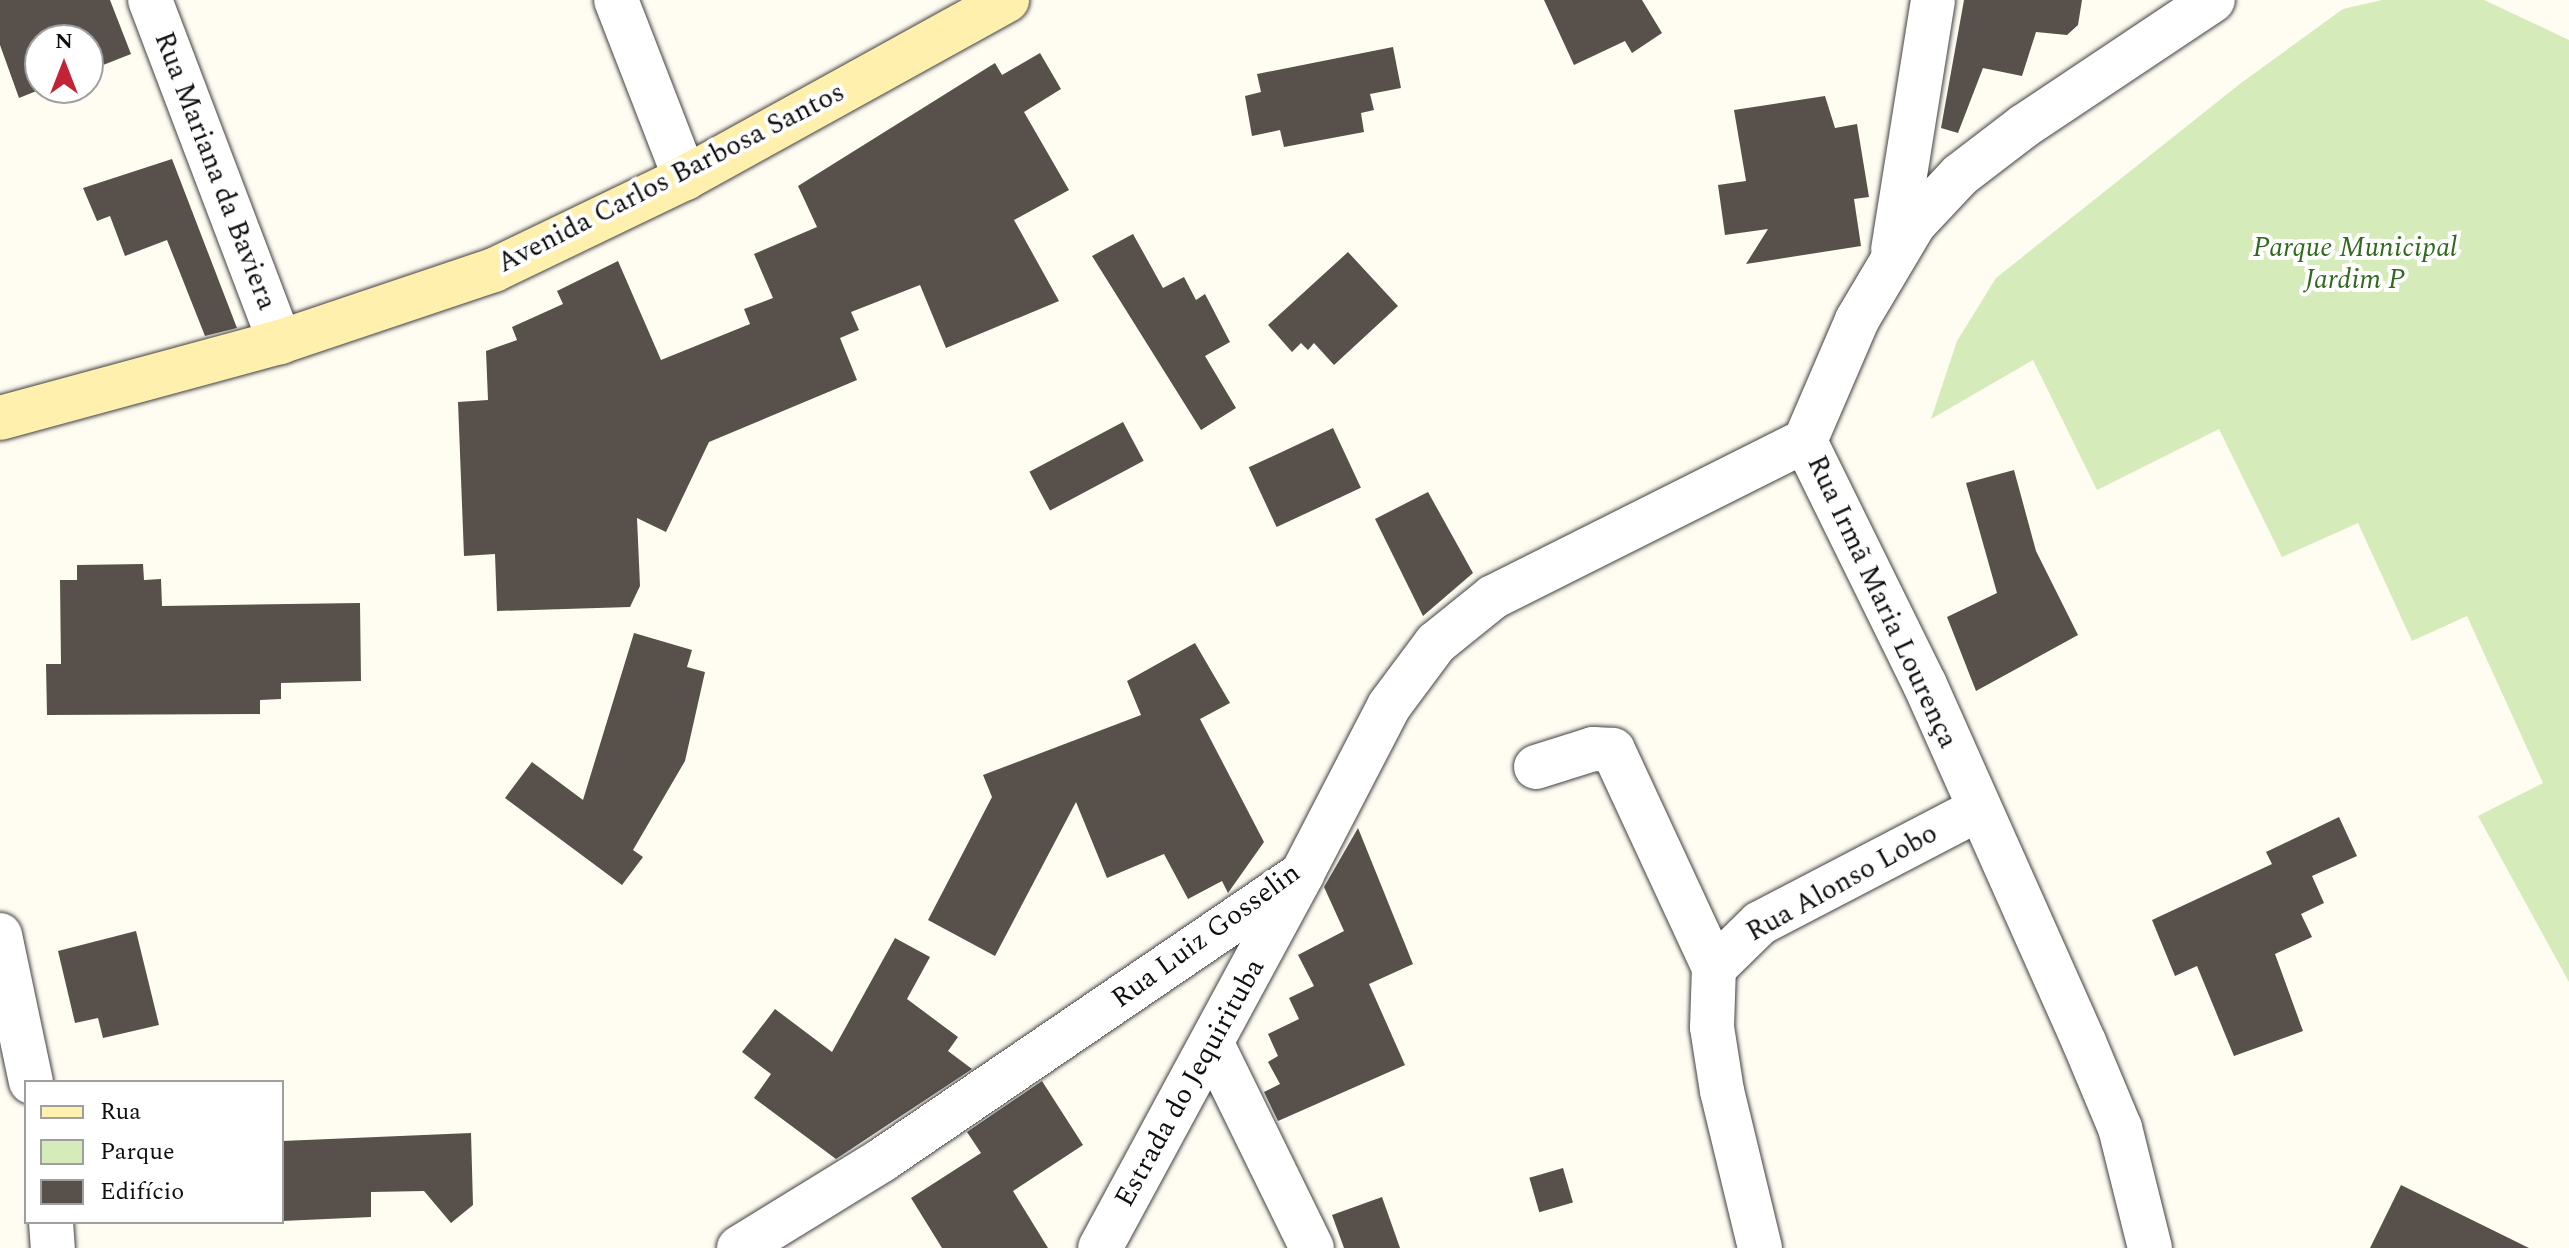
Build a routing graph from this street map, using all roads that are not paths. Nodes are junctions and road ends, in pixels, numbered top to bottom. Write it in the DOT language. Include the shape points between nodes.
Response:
graph roads {
  1 [pos="150,0"];
  2 [pos="616,0"];
  3 [pos="1007,0"];
  4 [pos="1933,0"];
  5 [pos="2213,0"];
  6 [pos="685,178"];
  7 [pos="1892,253"];
  8 [pos="280,342"];
  9 [pos="0,418"];
  10 [pos="1805,441"];
  11 [pos="1536,767"];
  12 [pos="1977,810"];
  13 [pos="1302,874"];
  14 [pos="0,935"];
  15 [pos="1714,968"];
  16 [pos="1213,1046"];
  17 [pos="31,1080"];
  18 [pos="51,1224"];
  19 [pos="53,1248"];
  20 [pos="739,1248"];
  21 [pos="1100,1248"];
  22 [pos="1312,1248"];
  23 [pos="1760,1248"];
  24 [pos="2150,1248"];
  1 -- 8 [label="street, Rua Mariana da Baviera"];
  2 -- 6 [label="street"];
  3 -- 6 [label="main road, Avenida Carlos Barbosa Santos"];
  4 -- 7 [label="street"];
  5 -- 7 [label="street, Rua Irmã Maria Lourença" via="1960,175"];
  6 -- 8 [label="main road, Avenida Carlos Barbosa Santos" via="494,270"];
  7 -- 10 [label="street, Rua Irmã Maria Lourença" via="1829,375"];
  8 -- 9 [label="main road, Avenida Carlos Barbosa Santos"];
  10 -- 12 [label="street, Rua Irmã Maria Lourença" via="1925,685"];
  10 -- 13 [label="street, Rua Luiz Gosselin" via="1493,597 1436,643 1389,706"];
  11 -- 15 [label="street" via="1593,749 1613,750"];
  12 -- 15 [label="street, Rua Alonso Lobo" via="1760,923"];
  12 -- 24 [label="street, Rua Irmã Maria Lourença" via="2120,1128"];
  13 -- 16 [label="street, Estrada do Jequirituba"];
  13 -- 20 [label="street, Rua Luiz Gosselin" via="1244,908 907,1144"];
  14 -- 17 [label="street"];
  15 -- 23 [label="street" via="1712,1027 1722,1091"];
  16 -- 21 [label="street, Estrada do Jequirituba"];
  16 -- 22 [label="street"];
  18 -- 19 [label="street"];
}
